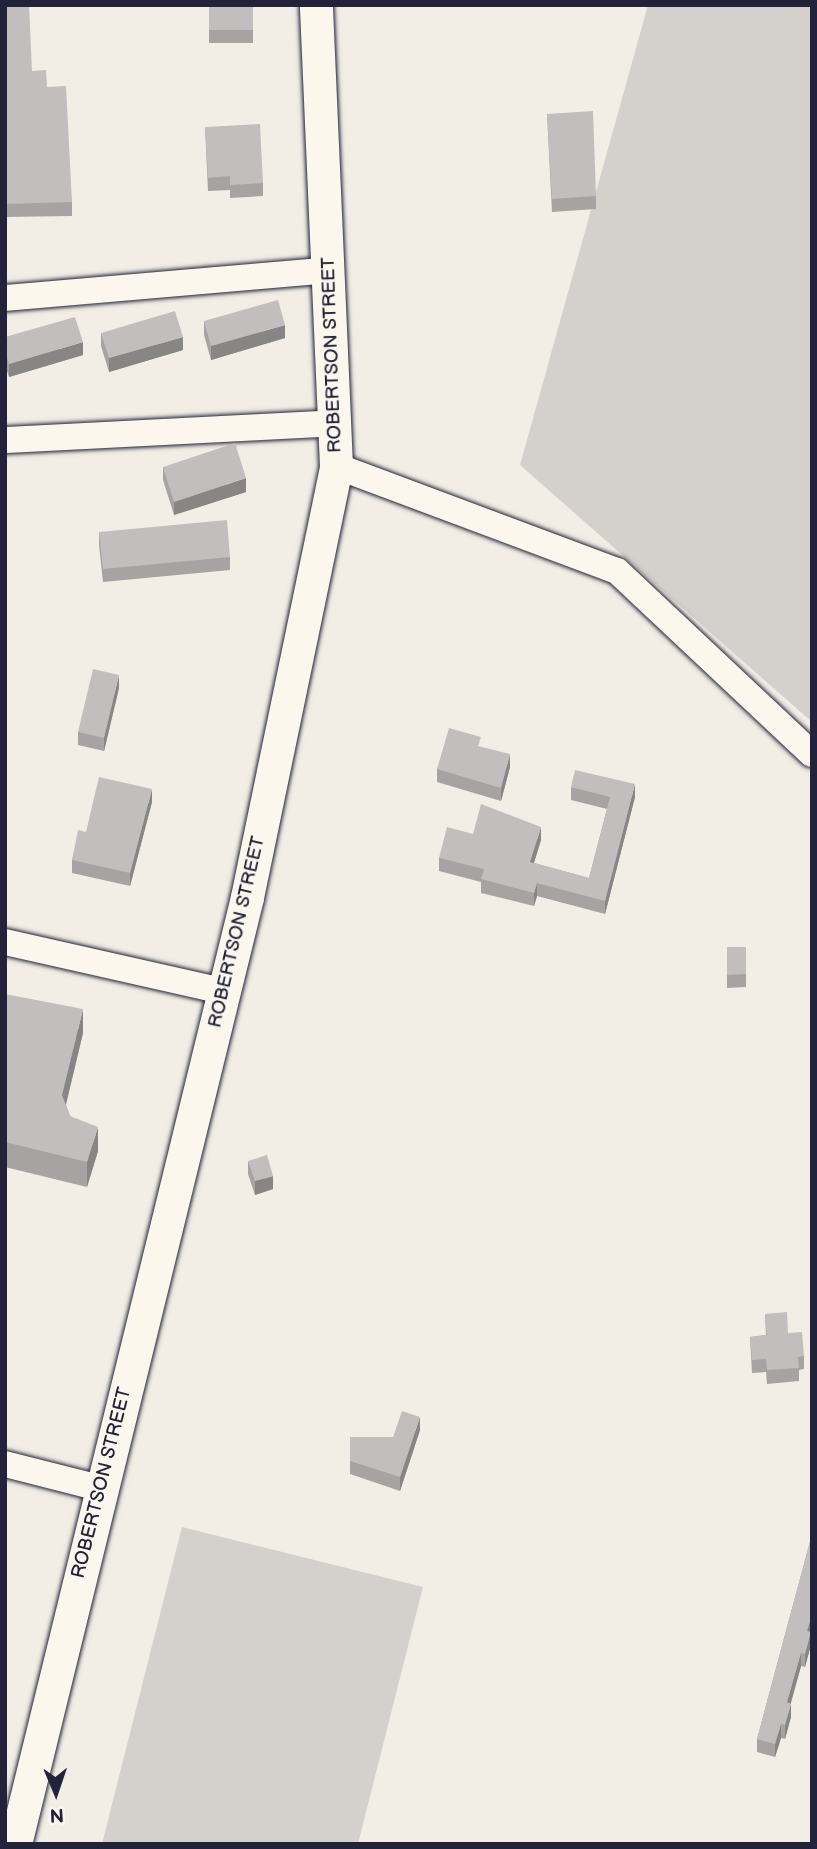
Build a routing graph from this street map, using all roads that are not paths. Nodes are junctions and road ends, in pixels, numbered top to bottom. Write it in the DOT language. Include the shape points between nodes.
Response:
graph roads {
  1 [pos="316,5"];
  2 [pos="329,270"];
  3 [pos="5,298"];
  4 [pos="337,423"];
  5 [pos="5,440"];
  6 [pos="336,466"];
  7 [pos="812,754"];
  8 [pos="5,942"];
  9 [pos="223,991"];
  10 [pos="5,1464"];
  11 [pos="100,1488"];
  12 [pos="15,1844"];
  1 -- 2 [label="street, ROBERTSON STREET"];
  2 -- 3 [label="street"];
  2 -- 4 [label="street, ROBERTSON STREET"];
  4 -- 5 [label="street"];
  4 -- 6 [label="street, ROBERTSON STREET"];
  6 -- 7 [label="street" via="617,571"];
  6 -- 9 [label="street, ROBERTSON STREET" via="247,897"];
  8 -- 9 [label="street"];
  9 -- 11 [label="street, ROBERTSON STREET"];
  10 -- 11 [label="street"];
  11 -- 12 [label="street, ROBERTSON STREET"];
}
